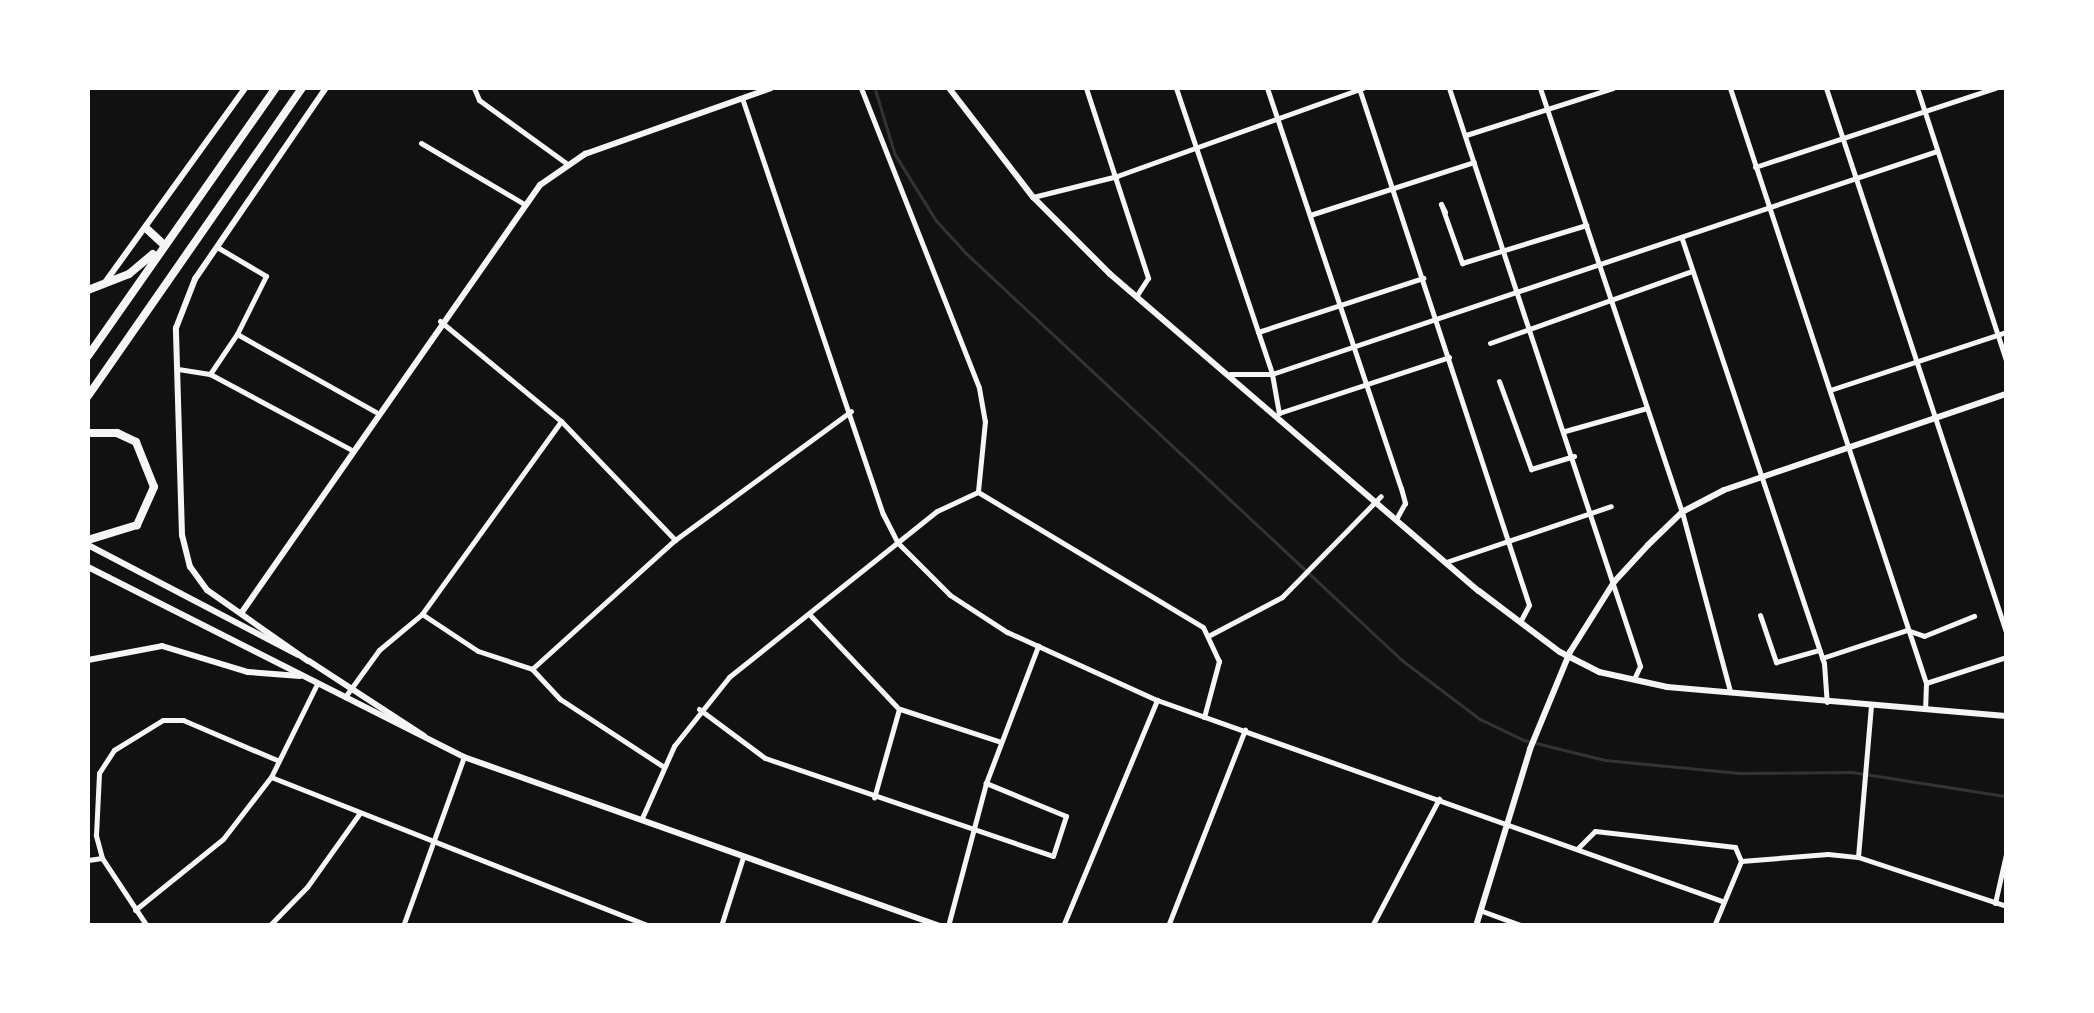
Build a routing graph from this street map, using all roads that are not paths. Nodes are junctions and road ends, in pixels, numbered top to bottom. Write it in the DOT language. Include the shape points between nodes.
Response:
graph roads {
  1 [pos="245,88"];
  2 [pos="276,88"];
  3 [pos="302,88"];
  4 [pos="326,88"];
  5 [pos="474,88"];
  6 [pos="771,88"];
  7 [pos="861,88"];
  8 [pos="949,88"];
  9 [pos="1086,88"];
  10 [pos="1176,88"];
  11 [pos="1267,88"];
  12 [pos="1360,88"];
  13 [pos="1449,88"];
  14 [pos="1540,88"];
  15 [pos="1612,88"];
  16 [pos="1730,88"];
  17 [pos="1826,88"];
  18 [pos="1917,88"];
  19 [pos="1995,88"];
  20 [pos="753,90"];
  21 [pos="742,98"];
  22 [pos="1545,109"];
  23 [pos="1924,110"];
  24 [pos="1277,120"];
  25 [pos="1466,134"];
  26 [pos="1843,138"];
  27 [pos="421,143"];
  28 [pos="1196,148"];
  29 [pos="1937,151"];
  30 [pos="1474,162"];
  31 [pos="566,163"];
  32 [pos="1755,167"];
  33 [pos="1117,176"];
  34 [pos="1857,178"];
  35 [pos="1393,187"];
  36 [pos="1034,197"];
  37 [pos="524,204"];
  38 [pos="1768,207"];
  39 [pos="1445,212"];
  40 [pos="1310,215"];
  41 [pos="1586,225"];
  42 [pos="147,229"];
  43 [pos="1681,237"];
  44 [pos="161,246"];
  45 [pos="216,247"];
  46 [pos="1504,251"];
  47 [pos="1598,264"];
  48 [pos="1692,271"];
  49 [pos="1423,278"];
  50 [pos="102,286"];
  51 [pos="88,290"];
  52 [pos="1518,292"];
  53 [pos="1137,295"];
  54 [pos="1611,303"];
  55 [pos="1340,306"];
  56 [pos="1436,318"];
  57 [pos="440,321"];
  58 [pos="1530,328"];
  59 [pos="1258,332"];
  60 [pos="2006,332"];
  61 [pos="237,334"];
  62 [pos="1998,335"];
  63 [pos="1490,342"];
  64 [pos="1353,346"];
  65 [pos="88,356"];
  66 [pos="1450,357"];
  67 [pos="1918,361"];
  68 [pos="2006,361"];
  69 [pos="177,369"];
  70 [pos="210,374"];
  71 [pos="1230,374"];
  72 [pos="1272,374"];
  73 [pos="1499,382"];
  74 [pos="1366,384"];
  75 [pos="1830,390"];
  76 [pos="2006,394"];
  77 [pos="88,396"];
  78 [pos="1646,408"];
  79 [pos="852,410"];
  80 [pos="376,412"];
  81 [pos="1279,413"];
  82 [pos="1938,417"];
  83 [pos="562,422"];
  84 [pos="1565,431"];
  85 [pos="88,432"];
  86 [pos="1848,446"];
  87 [pos="350,449"];
  88 [pos="1574,456"];
  89 [pos="1761,476"];
  90 [pos="978,492"];
  91 [pos="1379,498"];
  92 [pos="1611,506"];
  93 [pos="1682,512"];
  94 [pos="1592,513"];
  95 [pos="1396,519"];
  96 [pos="1509,538"];
  97 [pos="675,540"];
  98 [pos="897,542"];
  99 [pos="88,543"];
  100 [pos="1446,562"];
  101 [pos="88,567"];
  102 [pos="1614,582"];
  103 [pos="242,612"];
  104 [pos="422,614"];
  105 [pos="810,614"];
  106 [pos="1760,615"];
  107 [pos="1974,616"];
  108 [pos="1520,622"];
  109 [pos="1907,630"];
  110 [pos="2006,632"];
  111 [pos="1210,635"];
  112 [pos="1038,646"];
  113 [pos="1820,650"];
  114 [pos="2006,656"];
  115 [pos="1569,657"];
  116 [pos="1822,658"];
  117 [pos="88,660"];
  118 [pos="308,661"];
  119 [pos="532,669"];
  120 [pos="303,676"];
  121 [pos="1631,681"];
  122 [pos="1926,683"];
  123 [pos="317,684"];
  124 [pos="353,686"];
  125 [pos="1731,694"];
  126 [pos="344,699"];
  127 [pos="1156,700"];
  128 [pos="1827,702"];
  129 [pos="1871,706"];
  130 [pos="899,709"];
  131 [pos="699,710"];
  132 [pos="1925,711"];
  133 [pos="2006,716"];
  134 [pos="1204,717"];
  135 [pos="1245,730"];
  136 [pos="433,742"];
  137 [pos="1001,742"];
  138 [pos="464,756"];
  139 [pos="279,761"];
  140 [pos="664,767"];
  141 [pos="271,776"];
  142 [pos="986,783"];
  143 [pos="1439,798"];
  144 [pos="874,799"];
  145 [pos="359,814"];
  146 [pos="642,818"];
  147 [pos="1504,825"];
  148 [pos="974,831"];
  149 [pos="431,845"];
  150 [pos="1578,849"];
  151 [pos="744,854"];
  152 [pos="2006,854"];
  153 [pos="1858,857"];
  154 [pos="102,858"];
  155 [pos="88,860"];
  156 [pos="1740,860"];
  157 [pos="1722,901"];
  158 [pos="1995,903"];
  159 [pos="2006,906"];
  160 [pos="135,910"];
  161 [pos="1482,911"];
  162 [pos="147,926"];
  163 [pos="269,926"];
  164 [pos="403,926"];
  165 [pos="650,926"];
  166 [pos="721,926"];
  167 [pos="940,926"];
  168 [pos="948,926"];
  169 [pos="1063,926"];
  170 [pos="1168,926"];
  171 [pos="1372,926"];
  172 [pos="1476,926"];
  173 [pos="1523,926"];
  174 [pos="1714,926"];
  175 [pos="1789,926"];
  176 [pos="1828,926"];
  1 -- 42 [label="street"];
  2 -- 44 [label="highway"];
  3 -- 77 [label="highway"];
  4 -- 45 [label="street"];
  5 -- 31 [label="street" via="479,100"];
  6 -- 20 [label="street"];
  7 -- 90 [label="street" via="979,388 985,420"];
  8 -- 36 [label="street"];
  9 -- 33 [label="street"];
  10 -- 28 [label="street"];
  11 -- 24 [label="street"];
  12 -- 24 [label="street"];
  12 -- 35 [label="street"];
  13 -- 25 [label="street"];
  14 -- 22 [label="street"];
  15 -- 22 [label="street"];
  16 -- 32 [label="street"];
  17 -- 26 [label="street"];
  18 -- 23 [label="street"];
  19 -- 23 [label="street"];
  20 -- 21 [label="street"];
  21 -- 31 [label="street"];
  21 -- 79 [label="street"];
  22 -- 25 [label="street"];
  22 -- 41 [label="street"];
  23 -- 26 [label="street"];
  23 -- 29 [label="street"];
  24 -- 28 [label="street"];
  24 -- 40 [label="street"];
  25 -- 30 [label="street"];
  26 -- 32 [label="street"];
  26 -- 34 [label="street"];
  27 -- 37 [label="street"];
  28 -- 33 [label="street"];
  28 -- 59 [label="street"];
  29 -- 34 [label="street"];
  29 -- 62 [label="street"];
  30 -- 35 [label="street"];
  30 -- 46 [label="street"];
  31 -- 37 [label="street"];
  32 -- 38 [label="street"];
  33 -- 36 [label="street"];
  33 -- 53 [label="street" via="1148,278"];
  34 -- 38 [label="street"];
  34 -- 67 [label="street"];
  35 -- 40 [label="street"];
  35 -- 49 [label="street"];
  36 -- 53 [label="street"];
  37 -- 57 [label="street"];
  38 -- 43 [label="street"];
  38 -- 75 [label="street"];
  39 -- 46 [label="street" via="1441,204 1462,264"];
  40 -- 55 [label="street"];
  41 -- 46 [label="street"];
  41 -- 47 [label="street"];
  42 -- 44 [label="highway"];
  42 -- 50 [label="street"];
  43 -- 47 [label="street"];
  43 -- 48 [label="street"];
  44 -- 50 [label="highway"];
  44 -- 65 [label="highway"];
  45 -- 61 [label="street" via="266,276"];
  45 -- 69 [label="street" via="179,308"];
  46 -- 52 [label="street"];
  47 -- 52 [label="street"];
  47 -- 54 [label="street"];
  48 -- 54 [label="street"];
  48 -- 89 [label="street"];
  49 -- 55 [label="street"];
  49 -- 56 [label="street"];
  50 -- 51 [label="highway"];
  52 -- 56 [label="street"];
  52 -- 58 [label="street"];
  53 -- 71 [label="street"];
  54 -- 58 [label="street"];
  54 -- 78 [label="street"];
  55 -- 59 [label="street"];
  55 -- 64 [label="street"];
  56 -- 64 [label="street"];
  56 -- 66 [label="street"];
  57 -- 80 [label="street"];
  57 -- 83 [label="street"];
  58 -- 63 [label="street"];
  58 -- 84 [label="street"];
  59 -- 72 [label="street"];
  60 -- 62 [label="street"];
  61 -- 70 [label="street"];
  61 -- 80 [label="street"];
  62 -- 67 [label="street"];
  62 -- 68 [label="street"];
  64 -- 72 [label="street"];
  64 -- 74 [label="street"];
  66 -- 74 [label="street"];
  66 -- 96 [label="street"];
  67 -- 75 [label="street"];
  67 -- 82 [label="street"];
  69 -- 70 [label="street"];
  69 -- 103 [label="street" via="187,557 208,590"];
  70 -- 87 [label="street"];
  71 -- 72 [label="street"];
  71 -- 81 [label="street"];
  72 -- 81 [label="street"];
  73 -- 88 [label="street" via="1531,469"];
  74 -- 81 [label="street"];
  74 -- 95 [label="street" via="1405,503"];
  75 -- 86 [label="street"];
  76 -- 82 [label="street"];
  78 -- 84 [label="street"];
  78 -- 93 [label="street"];
  79 -- 97 [label="street"];
  79 -- 98 [label="street"];
  80 -- 87 [label="street"];
  81 -- 91 [label="street"];
  82 -- 86 [label="street"];
  82 -- 110 [label="street"];
  83 -- 97 [label="street"];
  83 -- 104 [label="street"];
  84 -- 88 [label="street"];
  85 -- 99 [label="highway" via="136,442 154,487 137,524"];
  86 -- 89 [label="street"];
  86 -- 109 [label="street"];
  87 -- 103 [label="street"];
  88 -- 94 [label="street"];
  89 -- 93 [label="street"];
  89 -- 113 [label="street"];
  90 -- 98 [label="street" via="937,511"];
  90 -- 111 [label="street" via="1003,501"];
  91 -- 95 [label="street"];
  91 -- 111 [label="street" via="1258,615"];
  92 -- 94 [label="street"];
  93 -- 102 [label="street"];
  93 -- 125 [label="street"];
  94 -- 96 [label="street"];
  94 -- 102 [label="street"];
  95 -- 100 [label="street"];
  96 -- 100 [label="street"];
  96 -- 108 [label="street" via="1529,605"];
  97 -- 119 [label="street"];
  98 -- 105 [label="street"];
  98 -- 112 [label="street" via="950,596"];
  99 -- 118 [label="street"];
  100 -- 108 [label="street"];
  101 -- 120 [label="street"];
  102 -- 115 [label="street"];
  102 -- 121 [label="street" via="1640,666"];
  103 -- 118 [label="street"];
  104 -- 119 [label="street" via="478,652"];
  104 -- 124 [label="street" via="379,650"];
  105 -- 130 [label="street"];
  105 -- 131 [label="street"];
  106 -- 113 [label="street" via="1776,662"];
  107 -- 109 [label="street" via="1924,636"];
  108 -- 115 [label="street"];
  109 -- 116 [label="street"];
  109 -- 122 [label="street"];
  111 -- 134 [label="street" via="1219,661"];
  112 -- 127 [label="street"];
  112 -- 137 [label="street"];
  113 -- 116 [label="street"];
  114 -- 122 [label="street"];
  115 -- 121 [label="street"];
  115 -- 147 [label="street"];
  116 -- 128 [label="street"];
  117 -- 120 [label="street" via="162,646 248,672"];
  118 -- 124 [label="street"];
  119 -- 140 [label="street" via="560,699"];
  120 -- 123 [label="street"];
  121 -- 125 [label="street"];
  122 -- 132 [label="street"];
  123 -- 126 [label="street"];
  123 -- 139 [label="street"];
  124 -- 126 [label="street"];
  124 -- 136 [label="street"];
  125 -- 128 [label="street"];
  126 -- 136 [label="street"];
  127 -- 134 [label="street"];
  127 -- 169 [label="street"];
  128 -- 129 [label="street"];
  129 -- 132 [label="street"];
  129 -- 153 [label="street"];
  130 -- 137 [label="street"];
  130 -- 144 [label="street"];
  131 -- 140 [label="street"];
  131 -- 144 [label="street" via="765,758"];
  132 -- 133 [label="street"];
  134 -- 135 [label="street"];
  135 -- 143 [label="street"];
  135 -- 170 [label="street"];
  136 -- 138 [label="street"];
  137 -- 142 [label="street"];
  138 -- 146 [label="street"];
  138 -- 149 [label="street"];
  139 -- 141 [label="street"];
  139 -- 154 [label="street" via="184,720 134,733 98,773 94,800"];
  140 -- 146 [label="street"];
  141 -- 145 [label="street"];
  141 -- 160 [label="street" via="223,838"];
  142 -- 148 [label="street"];
  142 -- 148 [label="street" via="1066,816 1053,856"];
  143 -- 147 [label="street"];
  143 -- 171 [label="street"];
  144 -- 148 [label="street"];
  145 -- 149 [label="street"];
  145 -- 163 [label="street" via="307,887"];
  146 -- 151 [label="street"];
  147 -- 150 [label="street"];
  147 -- 161 [label="street"];
  148 -- 168 [label="street"];
  149 -- 164 [label="street" via="416,906"];
  149 -- 165 [label="street"];
  150 -- 156 [label="street" via="1594,831 1735,847"];
  150 -- 157 [label="street"];
  151 -- 166 [label="street"];
  151 -- 167 [label="street"];
  152 -- 158 [label="street"];
  153 -- 156 [label="street"];
  153 -- 158 [label="street"];
  154 -- 155 [label="street"];
  154 -- 160 [label="street"];
  156 -- 157 [label="street"];
  157 -- 174 [label="street"];
  158 -- 159 [label="street"];
  160 -- 162 [label="street"];
  161 -- 172 [label="street"];
  161 -- 173 [label="street"];
  175 -- 176 [label="street"];
}
